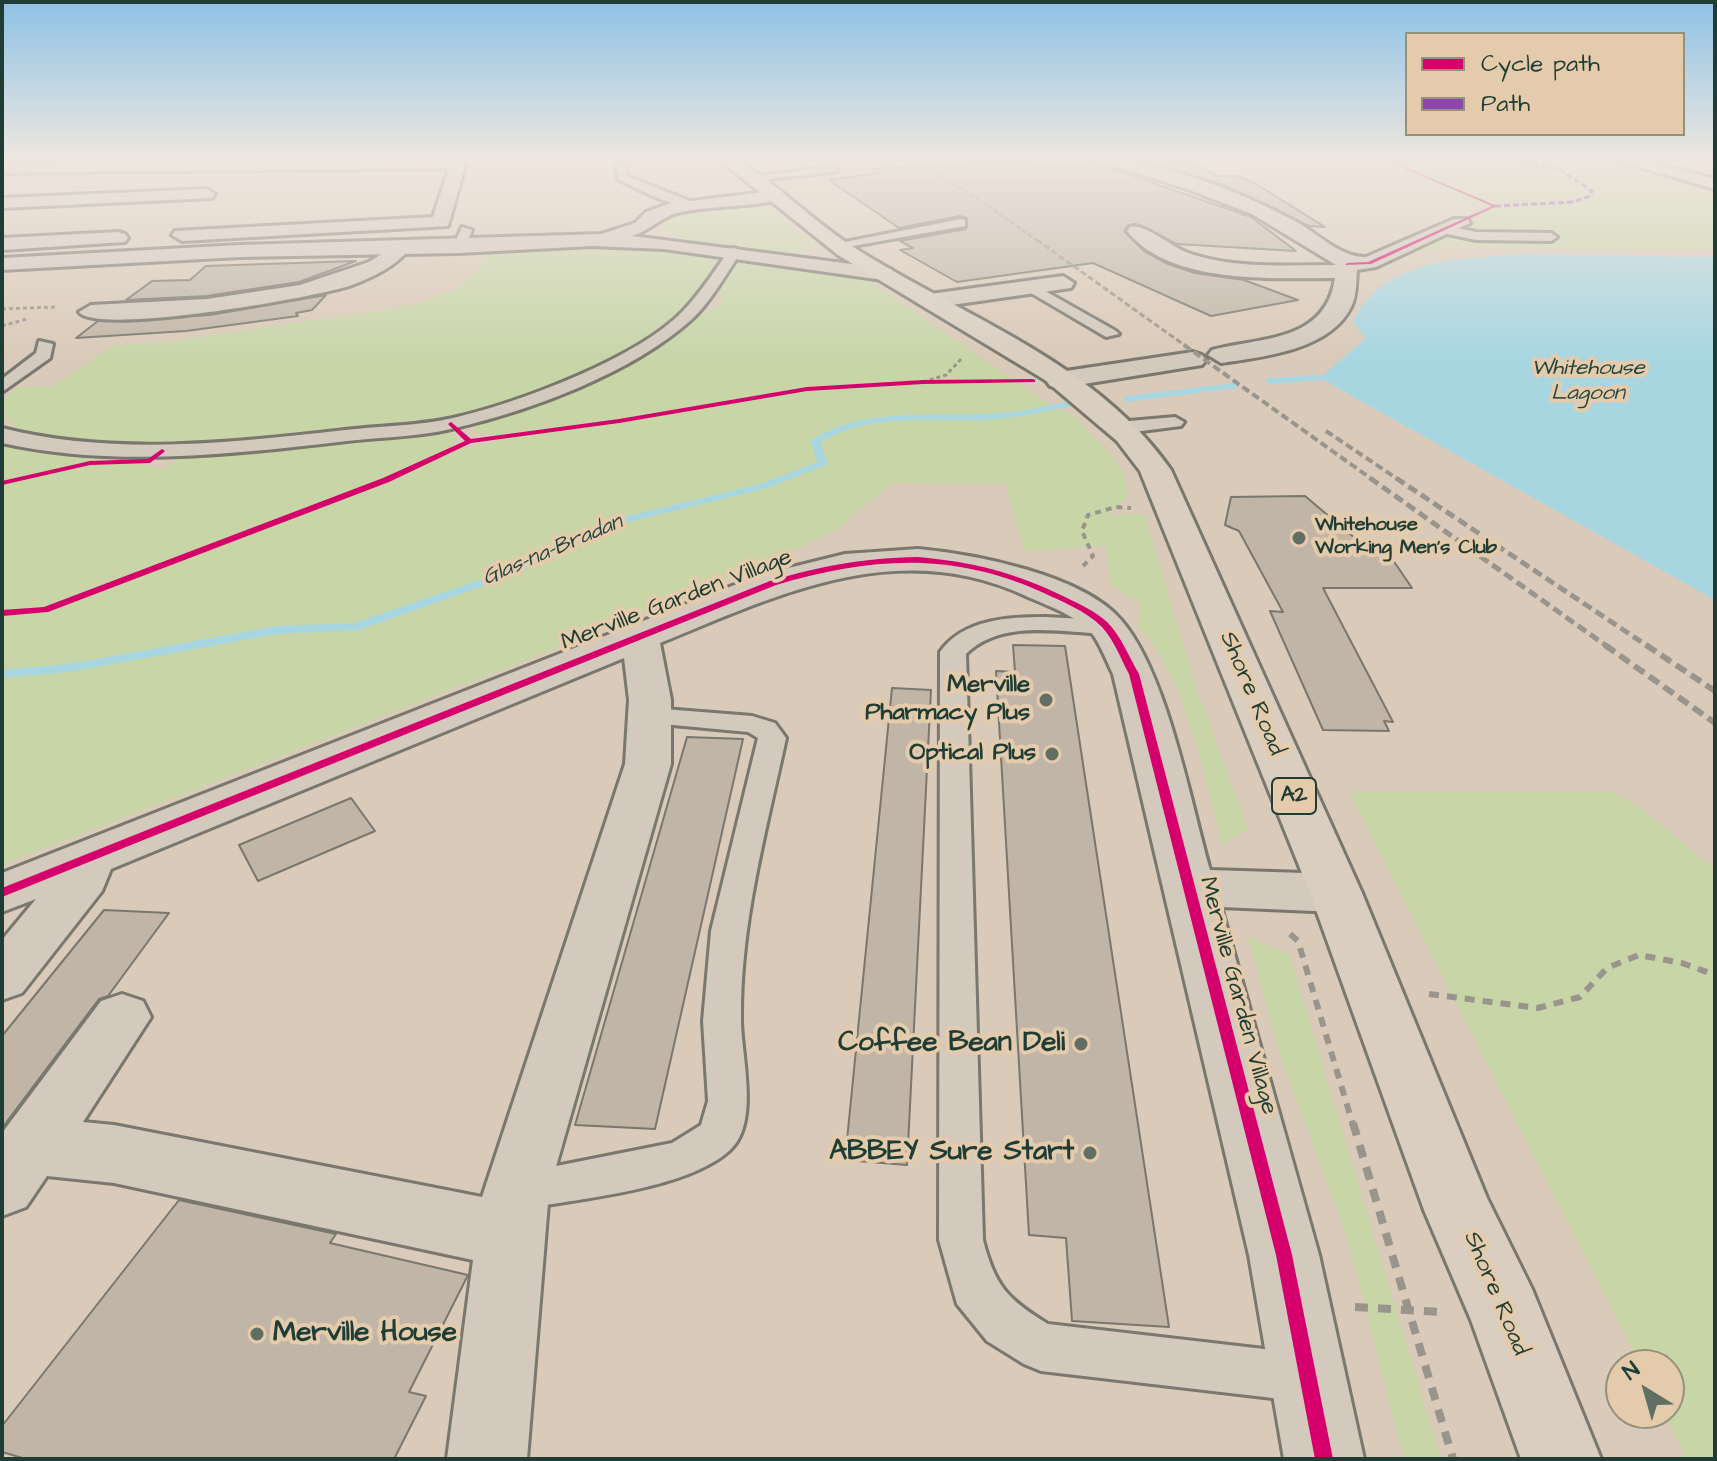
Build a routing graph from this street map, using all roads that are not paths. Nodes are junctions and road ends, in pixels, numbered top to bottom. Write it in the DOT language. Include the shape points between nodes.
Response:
graph roads {
  1 [pos="131,226"];
  2 [pos="310,226"];
  3 [pos="811,226"];
  4 [pos="939,226"];
  5 [pos="1288,226"];
  6 [pos="1454,226"];
  7 [pos="642,227"];
  8 [pos="128,229"];
  9 [pos="1137,231"];
  10 [pos="182,235"];
  11 [pos="1551,237"];
  12 [pos="882,239"];
  13 [pos="592,240"];
  14 [pos="664,243"];
  15 [pos="2,244"];
  16 [pos="836,245"];
  17 [pos="916,246"];
  18 [pos="399,249"];
  19 [pos="735,252"];
  20 [pos="772,256"];
  21 [pos="98,258"];
  22 [pos="2,264"];
  23 [pos="1347,268"];
  24 [pos="883,274"];
  25 [pos="1063,283"];
  26 [pos="1031,287"];
  27 [pos="930,301"];
  28 [pos="91,312"];
  29 [pos="1111,334"];
  30 [pos="45,344"];
  31 [pos="1221,355"];
  32 [pos="1193,360"];
  33 [pos="2,387"];
  34 [pos="1090,403"];
  35 [pos="1175,422"];
  36 [pos="2,434"];
  37 [pos="1106,627"];
  38 [pos="638,637"];
  39 [pos="651,716"];
  40 [pos="87,858"];
  41 [pos="1189,888"];
  42 [pos="2,893"];
  43 [pos="1336,893"];
  44 [pos="2,978"];
  45 [pos="122,1017"];
  46 [pos="16,1166"];
  47 [pos="513,1213"];
  48 [pos="1308,1379"];
  49 [pos="487,1459"];
  50 [pos="1324,1459"];
  51 [pos="1561,1459"];
  1 -- 8 [label="street"];
  2 -- 10 [label="street"];
  3 -- 16 [label="main road, Shore Road / A2"];
  4 -- 12 [label="lane"];
  5 -- 23 [label="street"];
  6 -- 11 [label="lane" via="1476,236"];
  6 -- 23 [label="street"];
  7 -- 13 [label="street"];
  7 -- 14 [label="street" via="646,235"];
  8 -- 15 [label="street"];
  8 -- 21 [label="street"];
  9 -- 23 [label="street" via="1169,253 1202,263 1237,269"];
  12 -- 16 [label="lane"];
  12 -- 17 [label="lane"];
  13 -- 14 [label="street"];
  13 -- 18 [label="street" via="463,239"];
  14 -- 19 [label="street"];
  16 -- 20 [label="street" via="802,255"];
  16 -- 24 [label="main road, Shore Road / A2"];
  18 -- 21 [label="street"];
  18 -- 28 [label="street" via="375,268 312,288 203,306"];
  19 -- 20 [label="street"];
  19 -- 36 [label="lane" via="687,316 639,350 573,383 451,424 162,451 62,448"];
  20 -- 24 [label="street"];
  21 -- 22 [label="street"];
  23 -- 31 [label="street" via="1339,308 1320,328"];
  24 -- 27 [label="main road, Shore Road / A2"];
  25 -- 26 [label="street"];
  26 -- 27 [label="street"];
  26 -- 29 [label="lane"];
  27 -- 34 [label="main road, Shore Road / A2"];
  30 -- 33 [label="lane" via="44,355"];
  32 -- 34 [label="street"];
  34 -- 35 [label="lane"];
  34 -- 43 [label="main road, Shore Road / A2" via="1142,450 1155,470"];
  37 -- 38 [label="street, Merville Garden Village" via="1045,589 998,571 939,560 869,559 773,583"];
  37 -- 41 [label="street, Merville Garden Village" via="1134,674"];
  37 -- 48 [label="lane" via="993,626 961,641 953,652 961,1240 973,1288 1004,1324 1041,1347"];
  38 -- 39 [label="street" via="648,664"];
  38 -- 40 [label="street, Merville Garden Village"];
  39 -- 47 [label="street" via="648,764"];
  39 -- 47 [label="lane" via="752,724 772,738 728,931 722,1021 728,1101 718,1136 680,1160"];
  40 -- 42 [label="street, Merville Garden Village"];
  40 -- 44 [label="street" via="84,878"];
  41 -- 43 [label="street, Merville Garden Village"];
  41 -- 48 [label="street, Merville Garden Village" via="1294,1303"];
  43 -- 51 [label="main road, Shore Road / A2"];
  45 -- 46 [label="street"];
  46 -- 47 [label="street" via="114,1154"];
  47 -- 49 [label="street"];
  48 -- 50 [label="street, Merville Garden Village"];
}
